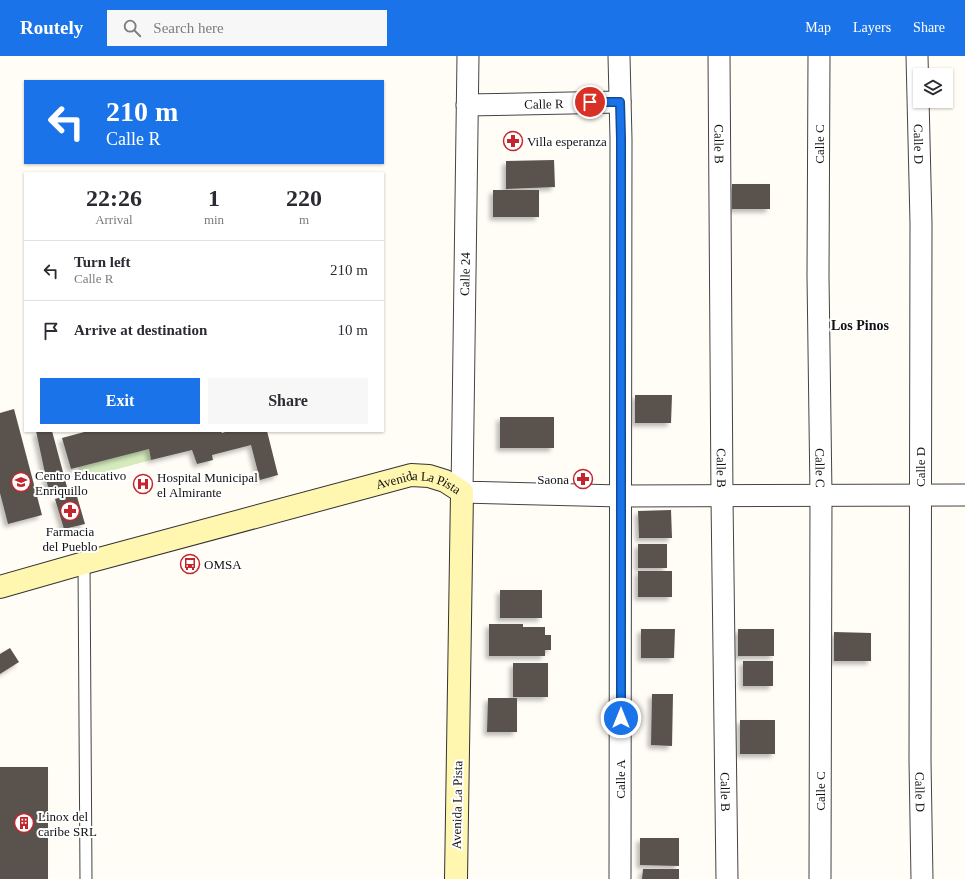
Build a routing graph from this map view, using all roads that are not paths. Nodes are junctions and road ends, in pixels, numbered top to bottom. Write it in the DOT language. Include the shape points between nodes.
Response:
graph roads {
  1 [pos="468,56"];
  2 [pos="620,56"];
  3 [pos="719,56"];
  4 [pos="819,56"];
  5 [pos="917,56"];
  6 [pos="620,102"];
  7 [pos="467,105"];
  8 [pos="462,492"];
  9 [pos="821,495"];
  10 [pos="920,495"];
  11 [pos="965,495"];
  12 [pos="621,496"];
  13 [pos="722,496"];
  14 [pos="84,563"];
  15 [pos="0,587"];
  16 [pos="86,879"];
  17 [pos="456,879"];
  18 [pos="620,879"];
  19 [pos="727,879"];
  20 [pos="820,879"];
  21 [pos="922,879"];
  1 -- 7 [label="street, Calle 24"];
  2 -- 6 [label="street, Calle A"];
  3 -- 13 [label="street, Calle B"];
  4 -- 9 [label="street, Calle C" via="818,276"];
  5 -- 10 [label="street, Calle D" via="922,222"];
  6 -- 7 [label="street, Calle R"];
  6 -- 12 [label="street, Calle A"];
  7 -- 8 [label="street, Calle 24"];
  8 -- 12 [label="street"];
  8 -- 14 [label="main road, Avenida La Pista" via="445,481 429,476 411,475"];
  8 -- 17 [label="main road, Avenida La Pista"];
  9 -- 10 [label="street"];
  9 -- 13 [label="street"];
  9 -- 20 [label="street, Calle C"];
  10 -- 11 [label="street"];
  10 -- 21 [label="street, Calle D"];
  12 -- 13 [label="street"];
  12 -- 18 [label="street, Calle A"];
  13 -- 19 [label="street, Calle B"];
  14 -- 15 [label="main road, Avenida La Pista"];
  14 -- 16 [label="lane"];
}
